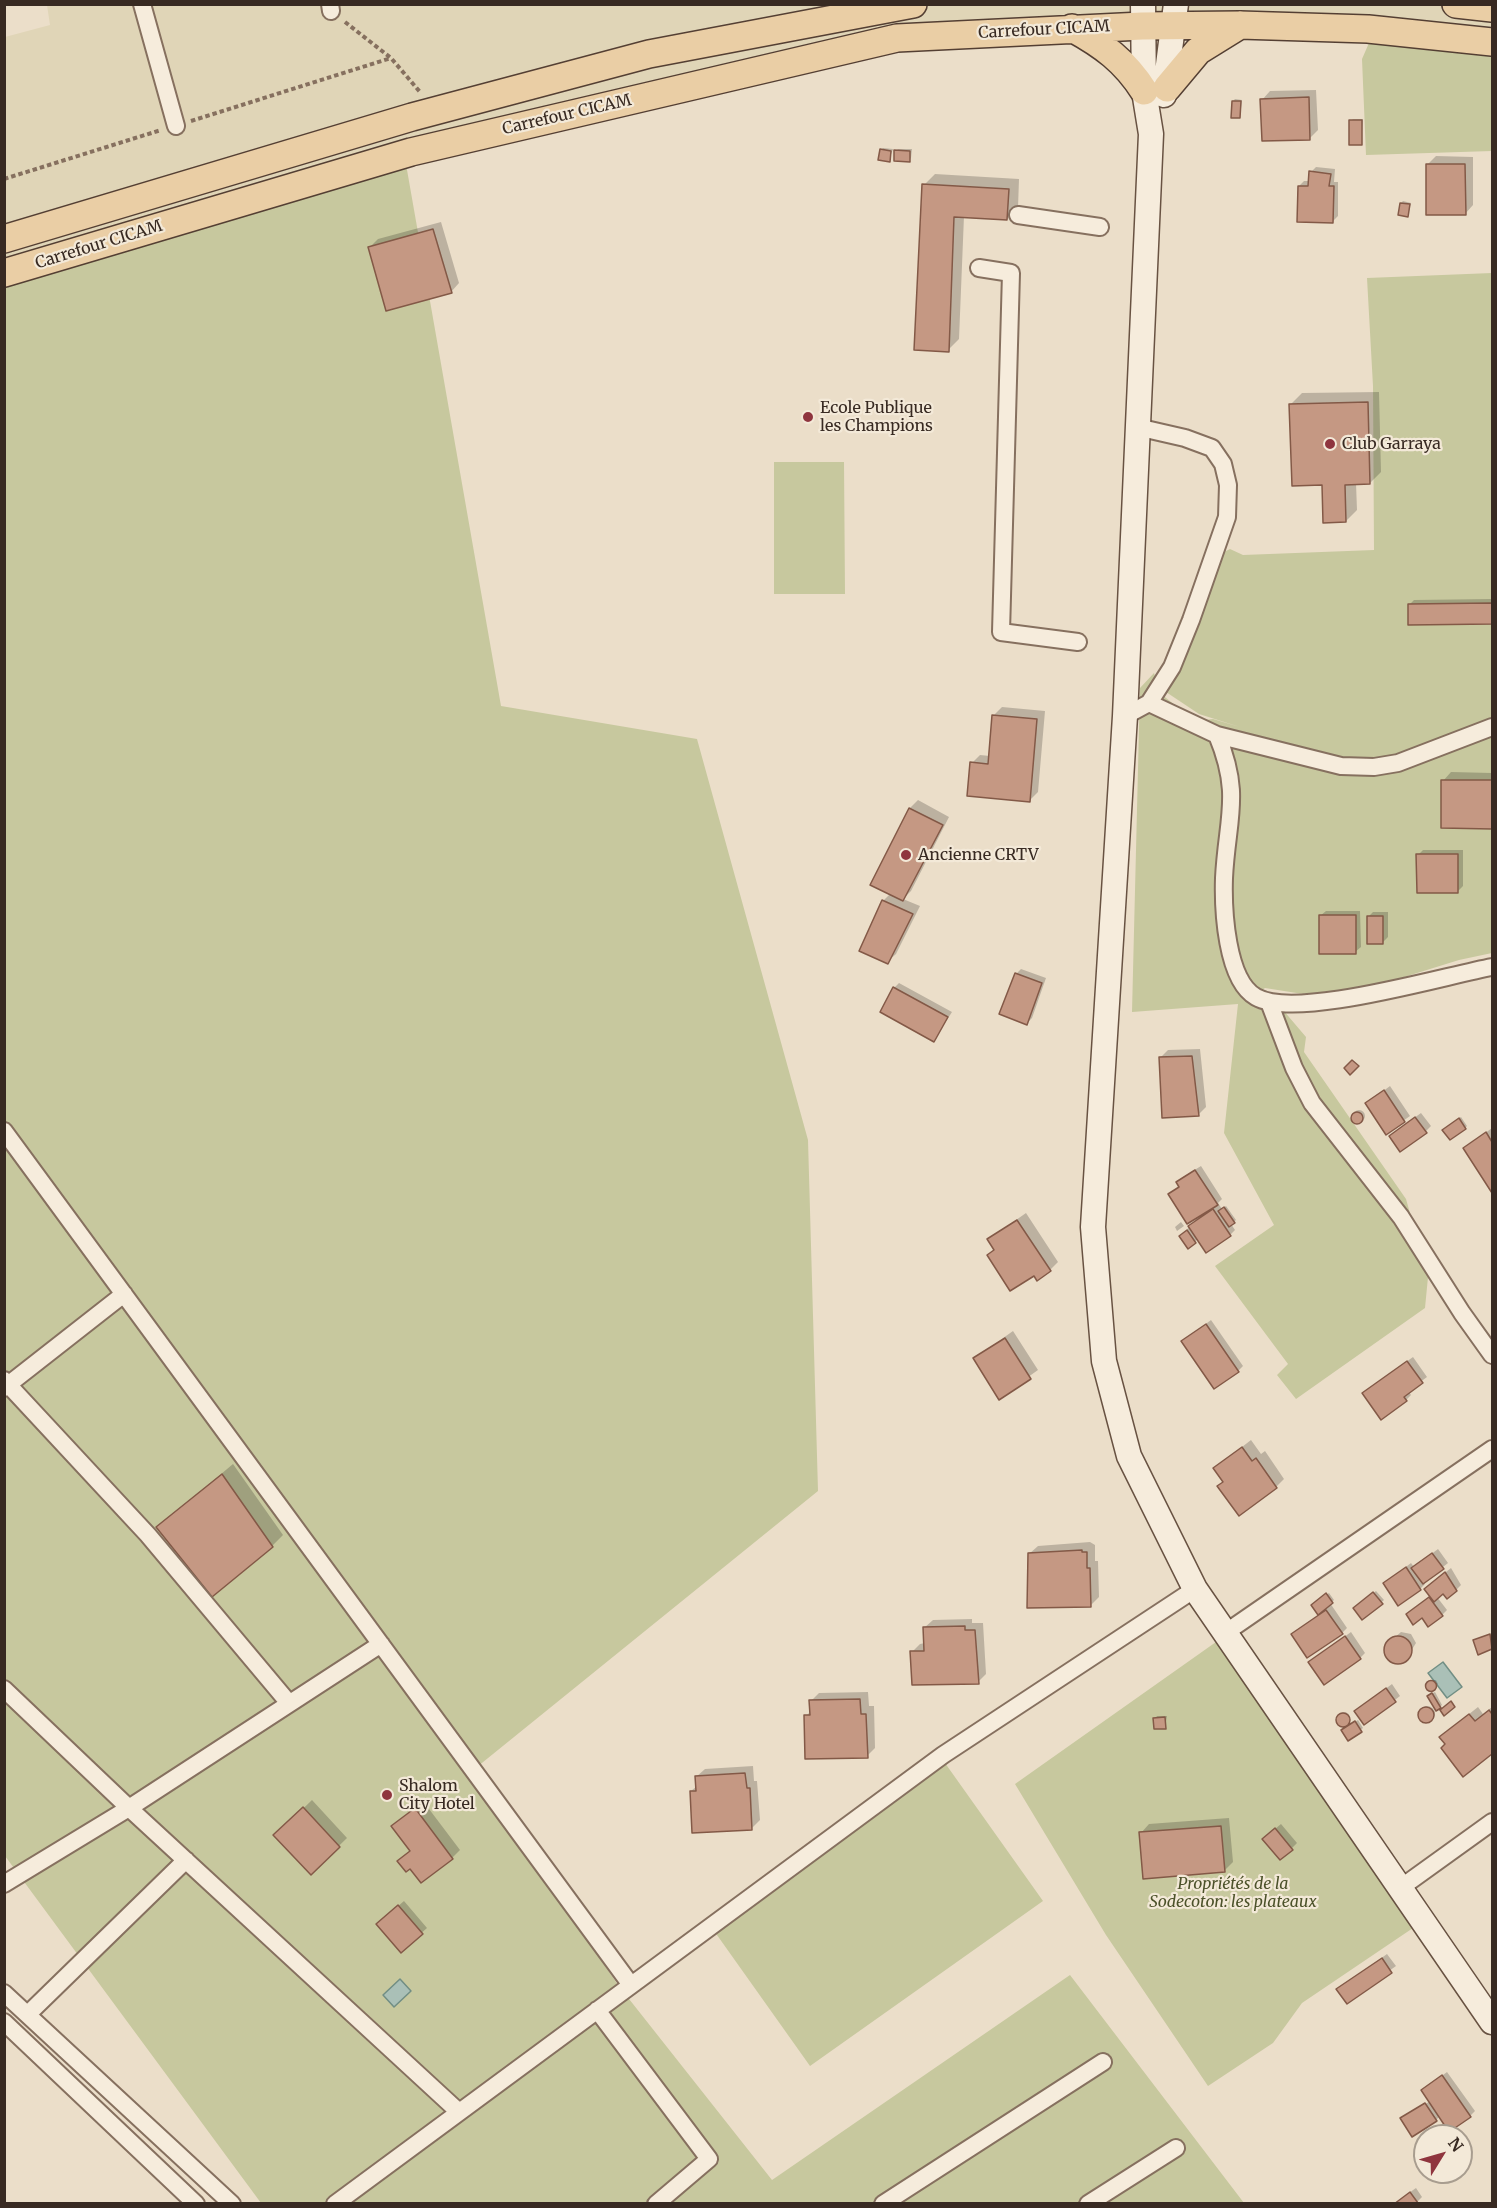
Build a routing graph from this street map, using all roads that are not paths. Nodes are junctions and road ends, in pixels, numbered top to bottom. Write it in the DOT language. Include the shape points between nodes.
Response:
graph roads {
  1 [pos="142,4"];
  2 [pos="913,4"];
  3 [pos="1456,4"];
  4 [pos="1492,8"];
  5 [pos="1143,15"];
  6 [pos="1176,15"];
  7 [pos="1240,25"];
  8 [pos="1072,28"];
  9 [pos="1492,42"];
  10 [pos="1156,89"];
  11 [pos="176,126"];
  12 [pos="1018,215"];
  13 [pos="1100,226"];
  14 [pos="4,239"];
  15 [pos="979,268"];
  16 [pos="4,273"];
  17 [pos="1137,427"];
  18 [pos="1078,642"];
  19 [pos="1149,703"];
  20 [pos="1125,716"];
  21 [pos="1492,727"];
  22 [pos="1216,735"];
  23 [pos="1492,967"];
  24 [pos="1269,1002"];
  25 [pos="4,1131"];
  26 [pos="124,1294"];
  27 [pos="1492,1355"];
  28 [pos="6,1384"];
  29 [pos="1492,1449"];
  30 [pos="1194,1589"];
  31 [pos="1225,1633"];
  32 [pos="381,1644"];
  33 [pos="4,1689"];
  34 [pos="288,1702"];
  35 [pos="129,1808"];
  36 [pos="1492,1822"];
  37 [pos="186,1860"];
  38 [pos="4,1884"];
  39 [pos="1399,1889"];
  40 [pos="631,1985"];
  41 [pos="4,1993"];
  42 [pos="597,2010"];
  43 [pos="28,2014"];
  44 [pos="4,2022"];
  45 [pos="1492,2022"];
  46 [pos="1103,2062"];
  47 [pos="459,2112"];
  48 [pos="1176,2148"];
  49 [pos="196,2204"];
  50 [pos="232,2204"];
  51 [pos="335,2204"];
  52 [pos="656,2204"];
  53 [pos="883,2204"];
  54 [pos="1088,2204"];
  1 -- 11 [label="street"];
  2 -- 14 [label="main road" via="650,54 437,111"];
  3 -- 4 [label="main road"];
  5 -- 6 [label="main road, Carrefour CICAM"];
  5 -- 8 [label="main road, Carrefour CICAM"];
  5 -- 10 [label="street"];
  6 -- 7 [label="main road, Carrefour CICAM"];
  6 -- 10 [label="street"];
  7 -- 9 [label="main road, Carrefour CICAM" via="1368,29"];
  7 -- 10 [label="main road" via="1198,51"];
  8 -- 10 [label="main road" via="1114,53"];
  8 -- 16 [label="main road, Carrefour CICAM" via="897,38 411,152"];
  10 -- 17 [label="street" via="1150,134"];
  12 -- 13 [label="street"];
  15 -- 18 [label="street" via="1011,273 1001,632"];
  17 -- 19 [label="street" via="1212,448 1223,465 1228,485 1227,517 1191,620 1172,667"];
  17 -- 20 [label="street"];
  19 -- 20 [label="street"];
  19 -- 22 [label="street"];
  20 -- 30 [label="street" via="1093,1227 1104,1361 1129,1456"];
  21 -- 22 [label="street" via="1398,763 1374,767 1341,766"];
  22 -- 24 [label="street" via="1232,786 1224,879 1230,950 1240,981 1254,997"];
  23 -- 24 [label="street" via="1353,997"];
  24 -- 27 [label="street" via="1312,1103 1401,1217"];
  25 -- 26 [label="street"];
  26 -- 28 [label="street"];
  26 -- 32 [label="street"];
  28 -- 34 [label="street" via="148,1535"];
  29 -- 31 [label="street"];
  30 -- 31 [label="street"];
  30 -- 40 [label="street" via="943,1755"];
  31 -- 39 [label="street"];
  32 -- 34 [label="street"];
  32 -- 40 [label="street"];
  33 -- 35 [label="street"];
  34 -- 35 [label="street"];
  35 -- 37 [label="street"];
  35 -- 38 [label="street"];
  36 -- 39 [label="street"];
  37 -- 43 [label="street"];
  37 -- 47 [label="street"];
  39 -- 45 [label="street"];
  40 -- 42 [label="street"];
  41 -- 43 [label="street"];
  42 -- 47 [label="street"];
  42 -- 52 [label="street" via="709,2159"];
  43 -- 50 [label="street"];
  44 -- 49 [label="street"];
  46 -- 53 [label="street"];
  47 -- 51 [label="street"];
  48 -- 54 [label="street"];
}
